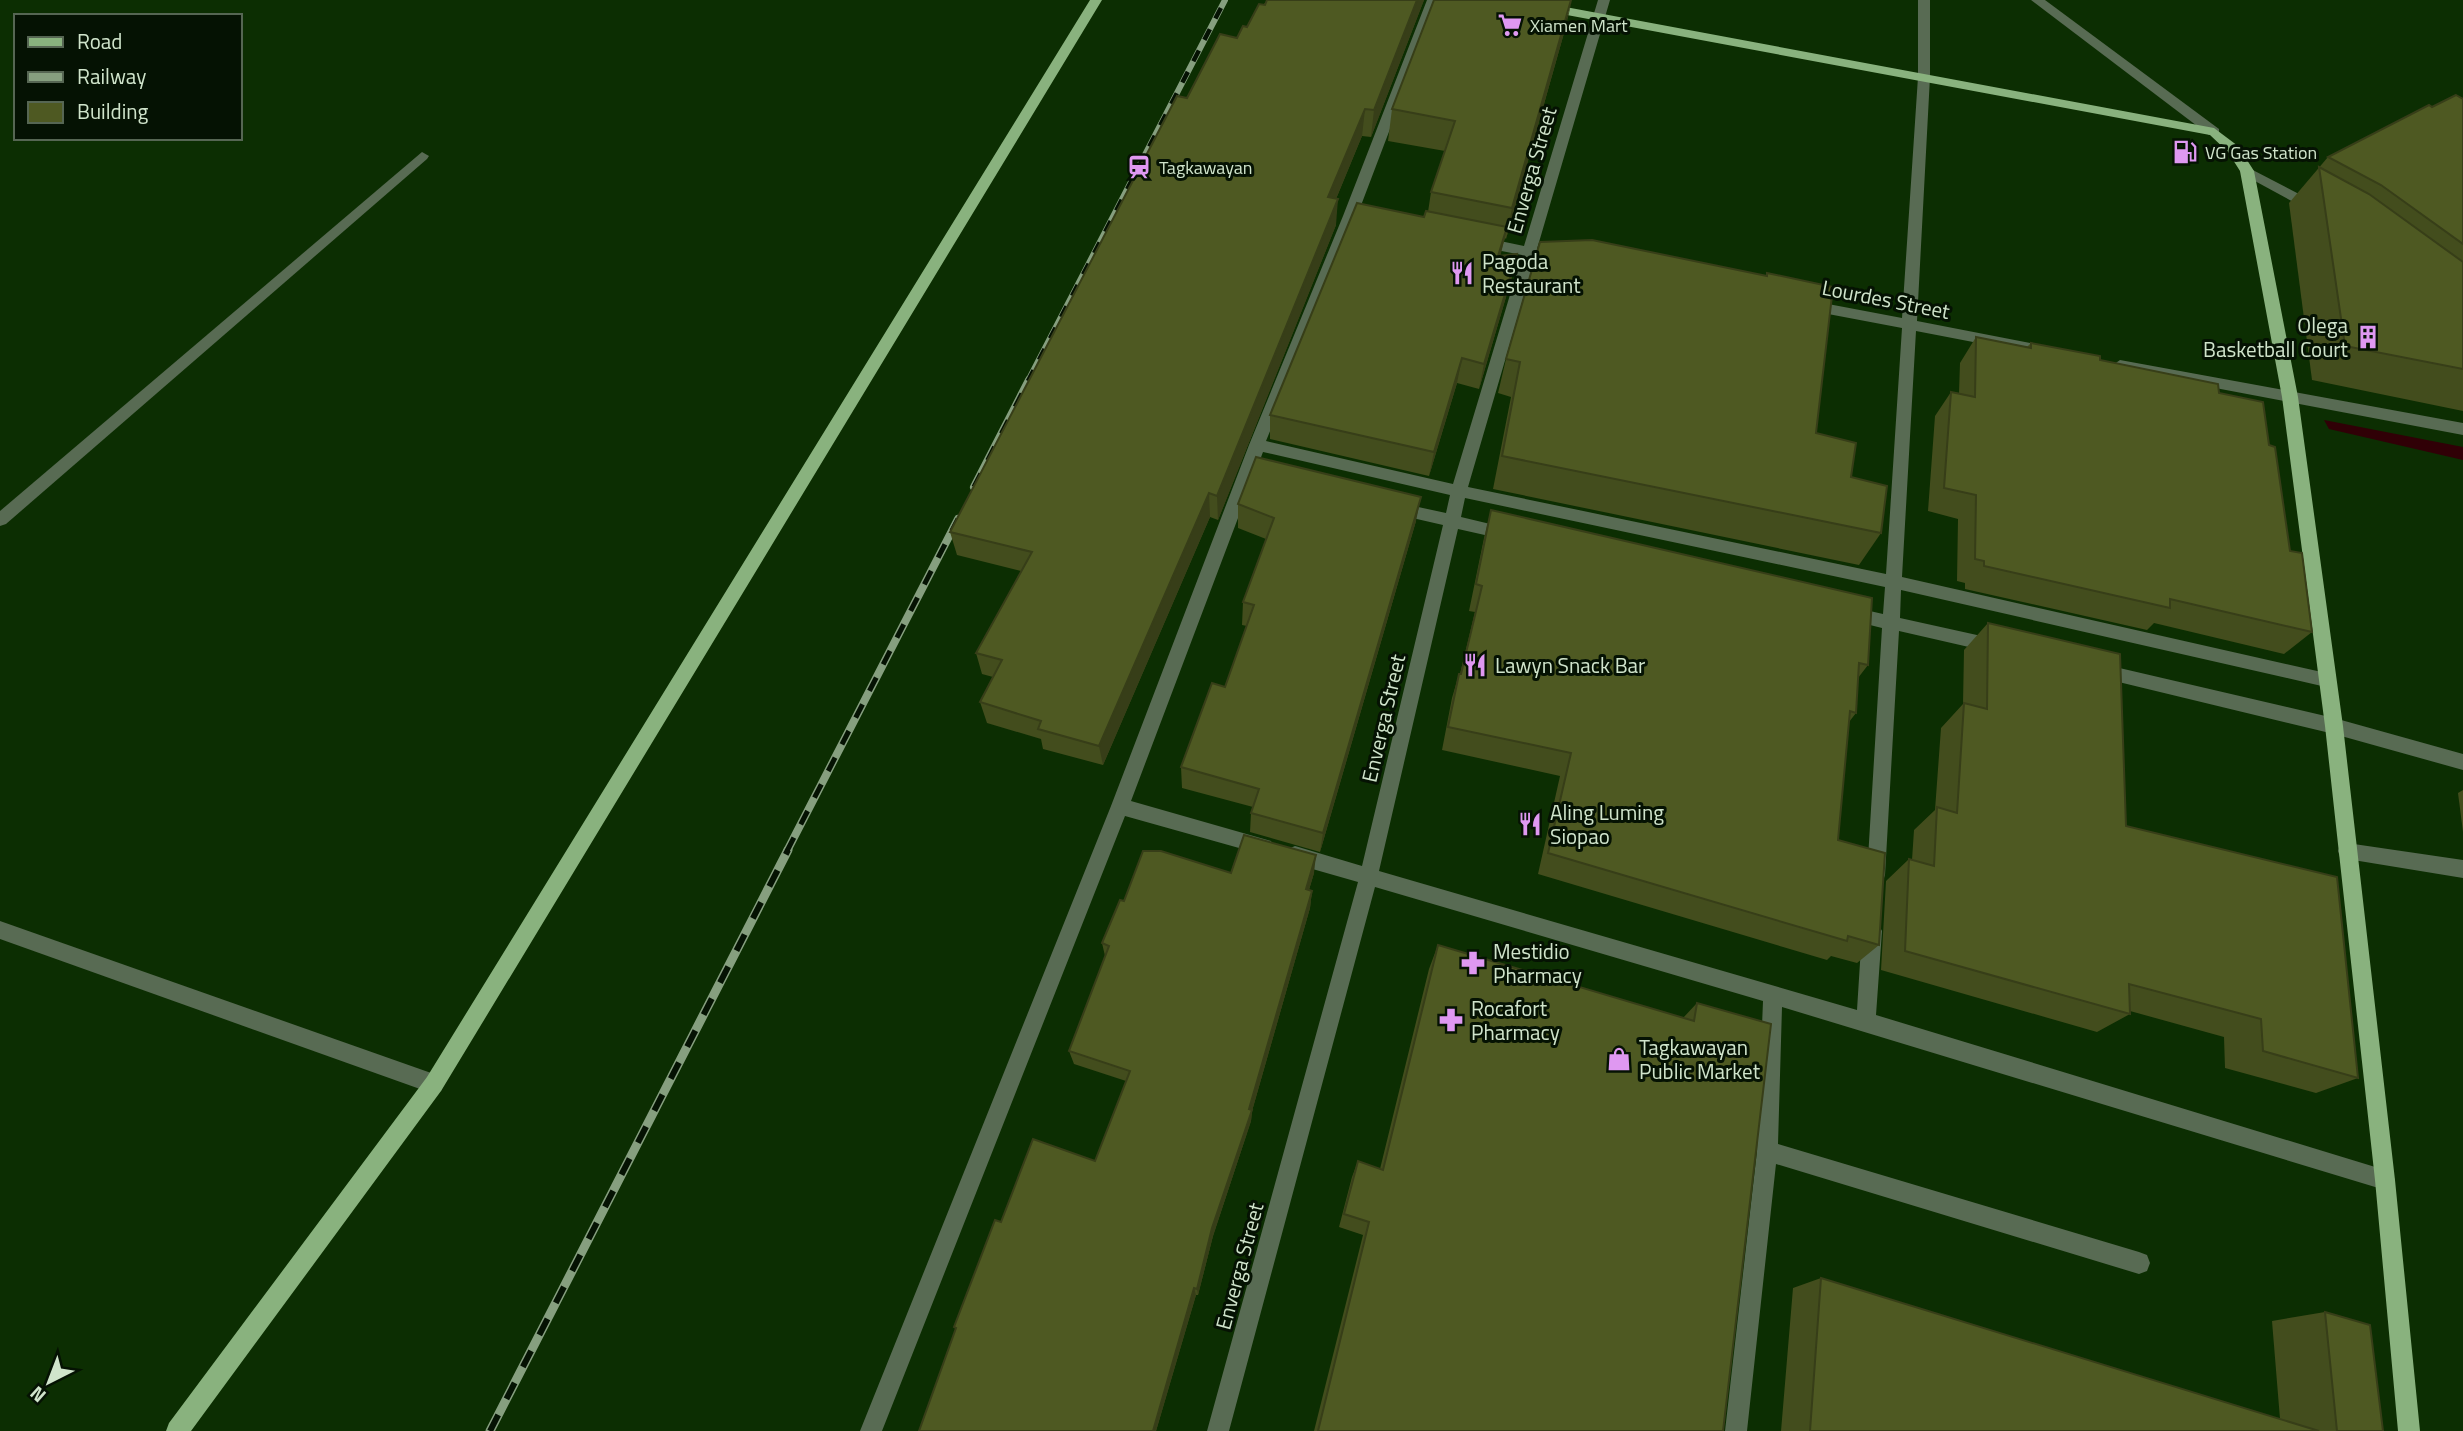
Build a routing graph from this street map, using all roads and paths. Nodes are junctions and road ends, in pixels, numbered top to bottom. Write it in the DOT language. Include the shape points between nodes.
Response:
graph roads {
  1 [pos="1096,0"];
  2 [pos="1433,0"];
  3 [pos="1508,0"];
  4 [pos="1924,0"];
  5 [pos="2037,0"];
  6 [pos="1602,9"];
  7 [pos="1924,77"];
  8 [pos="2214,132"];
  9 [pos="422,156"];
  10 [pos="2247,171"];
  11 [pos="2333,219"];
  12 [pos="1466,239"];
  13 [pos="1531,252"];
  14 [pos="1558,257"];
  15 [pos="1787,301"];
  16 [pos="1909,324"];
  17 [pos="2072,356"];
  18 [pos="2099,361"];
  19 [pos="2290,397"];
  20 [pos="2463,429"];
  21 [pos="1257,444"];
  22 [pos="1458,491"];
  23 [pos="1384,505"];
  24 [pos="0,520"];
  25 [pos="1451,522"];
  26 [pos="1530,540"];
  27 [pos="1894,582"];
  28 [pos="1828,608"];
  29 [pos="1892,623"];
  30 [pos="2007,649"];
  31 [pos="2084,667"];
  32 [pos="2326,680"];
  33 [pos="2334,726"];
  34 [pos="2463,762"];
  35 [pos="1120,806"];
  36 [pos="2347,851"];
  37 [pos="2463,869"];
  38 [pos="1369,876"];
  39 [pos="0,930"];
  40 [pos="1773,995"];
  41 [pos="1866,1022"];
  42 [pos="434,1084"];
  43 [pos="1767,1151"];
  44 [pos="2385,1180"];
  45 [pos="2139,1263"];
  46 [pos="177,1431"];
  47 [pos="872,1431"];
  48 [pos="1218,1431"];
  49 [pos="1736,1431"];
  50 [pos="2409,1431"];
  1 -- 42 [label="main road"];
  2 -- 21 [label="street" via="1357,217"];
  3 -- 6 [label="main road"];
  4 -- 7 [label="street"];
  5 -- 8 [label="street"];
  6 -- 7 [label="main road"];
  6 -- 13 [label="street, Enverga Street"];
  7 -- 8 [label="main road"];
  7 -- 16 [label="street"];
  8 -- 10 [label="main road" via="2233,149"];
  9 -- 24 [label="street"];
  10 -- 11 [label="street"];
  10 -- 19 [label="main road"];
  12 -- 13 [label="street"];
  13 -- 14 [label="street"];
  13 -- 22 [label="street, Enverga Street"];
  15 -- 16 [label="street, Lourdes Street"];
  16 -- 17 [label="street, Lourdes Street"];
  16 -- 27 [label="street"];
  18 -- 19 [label="street"];
  19 -- 20 [label="street"];
  19 -- 32 [label="main road"];
  21 -- 22 [label="street"];
  21 -- 35 [label="street" via="1256,474"];
  22 -- 25 [label="street, Enverga Street"];
  22 -- 27 [label="street" via="1677,543"];
  23 -- 25 [label="street"];
  25 -- 26 [label="street"];
  25 -- 38 [label="street, Enverga Street"];
  27 -- 29 [label="street"];
  27 -- 32 [label="street" via="2070,629"];
  28 -- 29 [label="street"];
  29 -- 30 [label="street"];
  29 -- 41 [label="street"];
  31 -- 33 [label="street"];
  32 -- 33 [label="main road"];
  33 -- 34 [label="street"];
  33 -- 36 [label="main road"];
  35 -- 38 [label="street"];
  35 -- 47 [label="street"];
  36 -- 37 [label="street"];
  36 -- 44 [label="main road"];
  38 -- 40 [label="street"];
  38 -- 48 [label="street, Enverga Street"];
  39 -- 42 [label="street"];
  40 -- 41 [label="street"];
  40 -- 43 [label="street"];
  41 -- 44 [label="street"];
  42 -- 46 [label="main road"];
  43 -- 45 [label="street"];
  43 -- 49 [label="street"];
  44 -- 50 [label="main road"];
}
